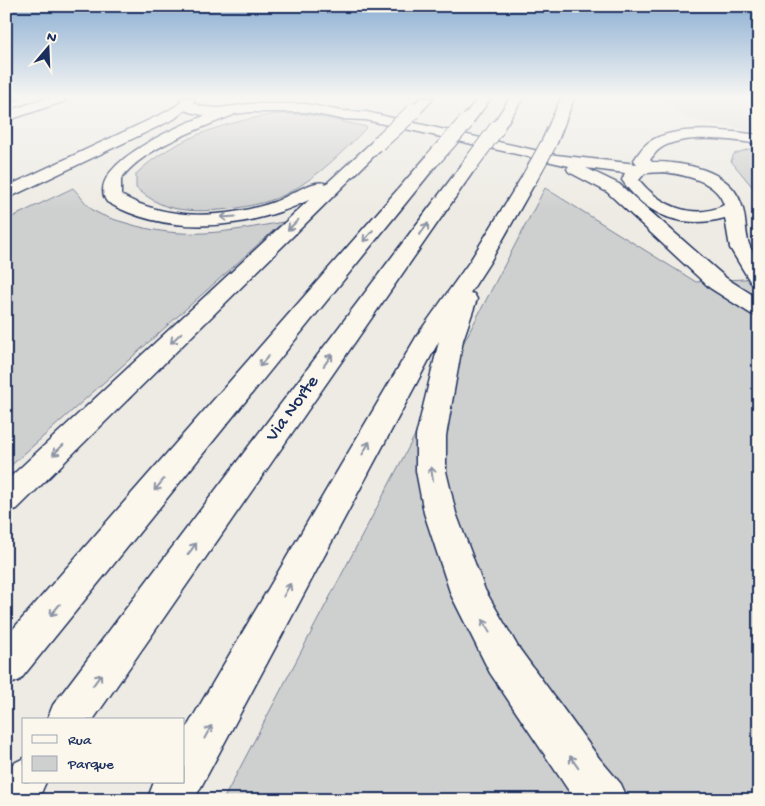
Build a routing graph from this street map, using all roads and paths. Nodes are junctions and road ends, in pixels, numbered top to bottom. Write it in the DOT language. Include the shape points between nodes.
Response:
graph roads {
  1 [pos="129,136"];
  2 [pos="177,136"];
  3 [pos="387,136"];
  4 [pos="448,136"];
  5 [pos="454,136"];
  6 [pos="491,136"];
  7 [pos="551,136"];
  8 [pos="759,140"];
  9 [pos="379,143"];
  10 [pos="759,144"];
  11 [pos="562,163"];
  12 [pos="643,168"];
  13 [pos="722,188"];
  14 [pos="637,192"];
  15 [pos="6,194"];
  16 [pos="654,205"];
  17 [pos="733,207"];
  18 [pos="480,262"];
  19 [pos="759,278"];
  20 [pos="759,303"];
  21 [pos="759,309"];
  22 [pos="6,500"];
  23 [pos="6,667"];
  24 [pos="69,718"];
  25 [pos="185,772"];
  26 [pos="22,784"];
  27 [pos="178,784"];
  28 [pos="10,800"];
  29 [pos="170,800"];
  30 [pos="605,800"];
  1 -- 15 [label="main road"];
  9 -- 2 [label="main road, one-way" via="362,152 308,195 269,210 234,217 171,218 142,212 113,198 114,178 132,158"];
  3 -- 9 [label="main road, bridge"];
  4 -- 11 [label="main road"];
  5 -- 23 [label="main road, one-way, bridge"];
  24 -- 6 [label="main road, Via Norte, one-way, bridge"];
  7 -- 18 [label="main road, bridge"];
  8 -- 12 [label="main road" via="714,136 668,140 653,146 642,160"];
  9 -- 22 [label="main road, one-way"];
  10 -- 13 [label="main road" via="732,146 714,157"];
  11 -- 12 [label="main road"];
  11 -- 14 [label="main road" via="595,172"];
  11 -- 21 [label="main road" via="613,188 718,282"];
  12 -- 13 [label="main road" via="662,167 691,172"];
  12 -- 14 [label="main road" via="631,175 630,180"];
  13 -- 17 [label="main road"];
  14 -- 16 [label="main road"];
  16 -- 17 [label="main road" via="701,217 716,217"];
  16 -- 20 [label="main road"];
  17 -- 19 [label="main road" via="740,248"];
  25 -- 18 [label="main road, one-way" via="430,334"];
  30 -- 18 [label="main road, one-way" via="583,774 504,660 469,596 440,513 431,471 431,436 451,340"];
  26 -- 28 [label="main road"];
  27 -- 29 [label="main road"];
}
